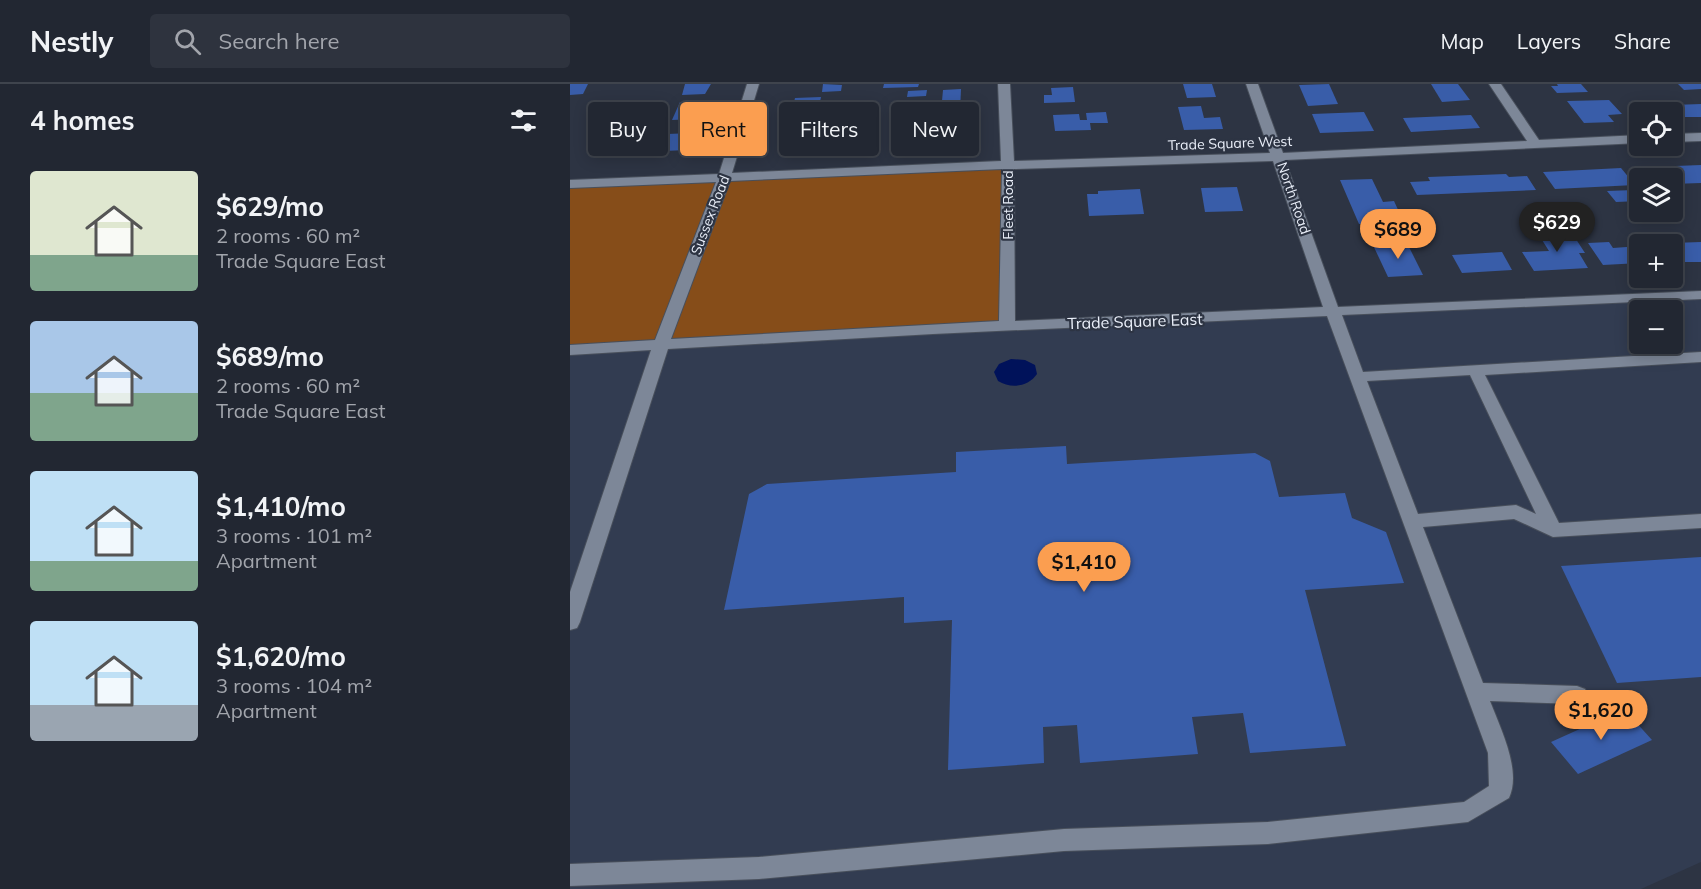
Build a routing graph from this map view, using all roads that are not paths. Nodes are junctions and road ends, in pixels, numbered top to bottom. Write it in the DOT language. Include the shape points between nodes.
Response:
graph roads {
  1 [pos="753,84"];
  2 [pos="1004,84"];
  3 [pos="1252,84"];
  4 [pos="1495,84"];
  5 [pos="1701,137"];
  6 [pos="1683,138"];
  7 [pos="1629,139"];
  8 [pos="1534,142"];
  9 [pos="1280,157"];
  10 [pos="1008,165"];
  11 [pos="725,176"];
  12 [pos="570,184"];
  13 [pos="1701,295"];
  14 [pos="1333,313"];
  15 [pos="1007,327"];
  16 [pos="661,345"];
  17 [pos="570,350"];
  18 [pos="1701,357"];
  19 [pos="1475,370"];
  20 [pos="1357,377"];
  21 [pos="1411,521"];
  22 [pos="1701,521"];
  23 [pos="1553,530"];
  24 [pos="579,565"];
  25 [pos="570,622"];
  26 [pos="1475,692"];
  27 [pos="1577,695"];
  28 [pos="570,875"];
  1 -- 11 [label="street, Sussex Road"];
  2 -- 10 [label="street, Fleet Road"];
  3 -- 9 [label="street, North Road"];
  4 -- 8 [label="street"];
  5 -- 6 [label="street"];
  7 -- 8 [label="street, Trade Square West"];
  8 -- 9 [label="street, Trade Square West"];
  9 -- 10 [label="street, Trade Square West"];
  9 -- 14 [label="street, North Road"];
  10 -- 11 [label="street, Trade Square West"];
  10 -- 15 [label="street, Fleet Road"];
  11 -- 12 [label="street, Trade Square West"];
  11 -- 16 [label="street, Sussex Road"];
  13 -- 14 [label="street, Trade Square East"];
  14 -- 15 [label="street, Trade Square East"];
  14 -- 20 [label="street, North Road"];
  15 -- 16 [label="street, Trade Square East"];
  16 -- 17 [label="street, Trade Square East"];
  16 -- 24 [label="street, Sussex Road"];
  18 -- 19 [label="street"];
  19 -- 20 [label="street"];
  19 -- 23 [label="street"];
  20 -- 21 [label="street, North Road"];
  21 -- 23 [label="street" via="1516,512"];
  21 -- 26 [label="street, North Road"];
  22 -- 23 [label="street"];
  24 -- 25 [label="street, Sussex Road"];
  26 -- 27 [label="street"];
  26 -- 28 [label="street, North Road" via="1499,753 1501,791 1468,812 1268,833 1064,840 759,868"];
}
